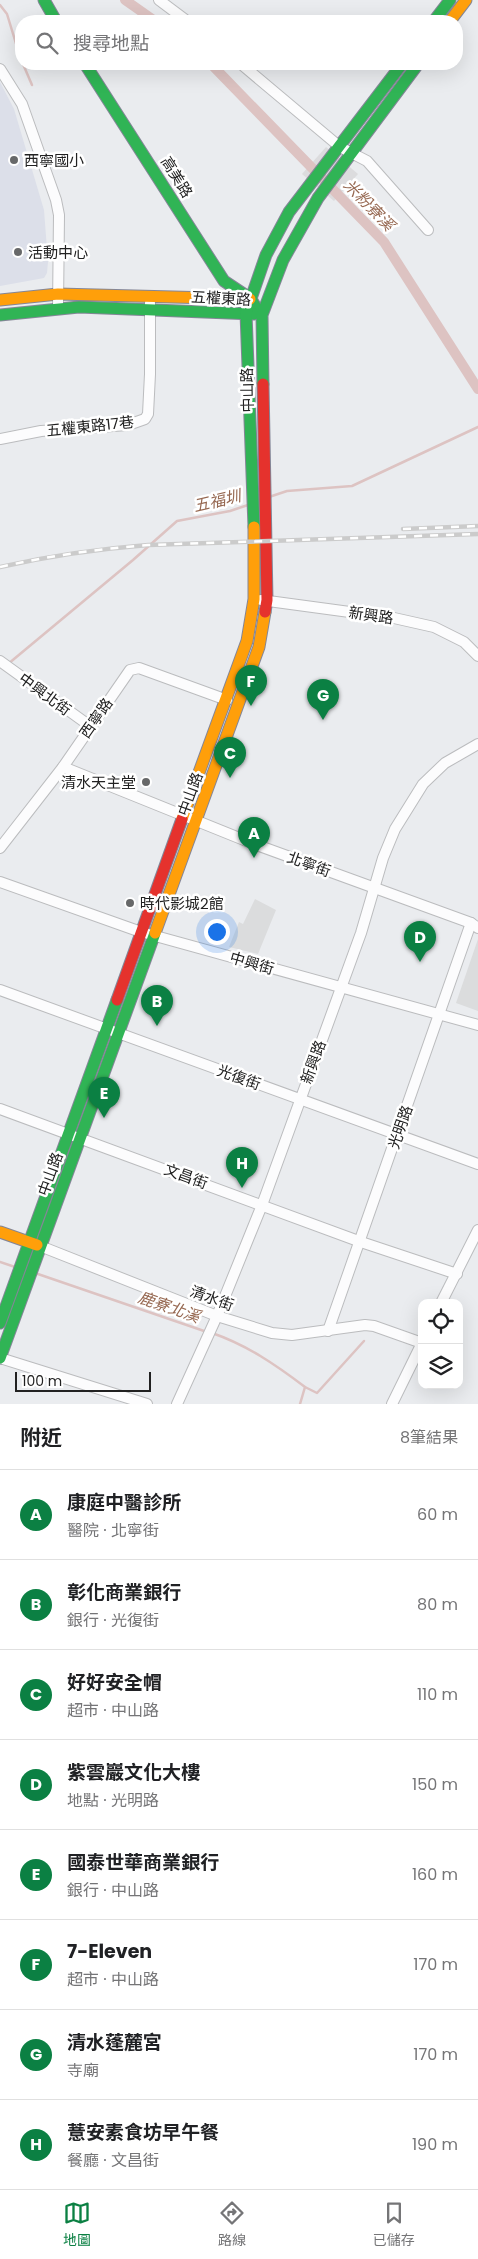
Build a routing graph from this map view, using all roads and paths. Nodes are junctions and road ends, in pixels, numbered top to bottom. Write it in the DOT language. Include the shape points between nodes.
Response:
graph roads {
  1 [pos="44,0"];
  2 [pos="159,0"];
  3 [pos="450,0"];
  4 [pos="463,4"];
  5 [pos="53,15"];
  6 [pos="179,15"];
  7 [pos="439,15"];
  8 [pos="455,15"];
  9 [pos="0,69"];
  10 [pos="89,70"];
  11 [pos="248,70"];
  12 [pos="398,70"];
  13 [pos="413,70"];
  14 [pos="340,147"];
  15 [pos="351,153"];
  16 [pos="428,230"];
  17 [pos="58,294"];
  18 [pos="149,295"];
  19 [pos="250,299"];
  20 [pos="0,300"];
  21 [pos="58,308"];
  22 [pos="150,310"];
  23 [pos="246,313"];
  24 [pos="262,314"];
  25 [pos="0,315"];
  26 [pos="0,439"];
  27 [pos="254,599"];
  28 [pos="267,600"];
  29 [pos="478,656"];
  30 [pos="0,661"];
  31 [pos="227,700"];
  32 [pos="90,726"];
  33 [pos="478,744"];
  34 [pos="64,767"];
  35 [pos="184,816"];
  36 [pos="196,821"];
  37 [pos="0,848"];
  38 [pos="0,882"];
  39 [pos="374,887"];
  40 [pos="475,925"];
  41 [pos="141,932"];
  42 [pos="153,935"];
  43 [pos="340,988"];
  44 [pos="0,990"];
  45 [pos="440,1014"];
  46 [pos="478,1025"];
  47 [pos="106,1029"];
  48 [pos="117,1034"];
  49 [pos="300,1100"];
  50 [pos="0,1109"];
  51 [pos="397,1135"];
  52 [pos="74,1136"];
  53 [pos="478,1164"];
  54 [pos="262,1205"];
  55 [pos="478,1230"];
  56 [pos="0,1232"];
  57 [pos="360,1242"];
  58 [pos="34,1244"];
  59 [pos="456,1274"];
  60 [pos="0,1287"];
  61 [pos="12,1289"];
  62 [pos="24,1293"];
  63 [pos="443,1299"];
  64 [pos="217,1316"];
  65 [pos="0,1324"];
  66 [pos="328,1331"];
  67 [pos="418,1342"];
  68 [pos="422,1344"];
  69 [pos="0,1358"];
  70 [pos="147,1404"];
  71 [pos="177,1404"];
  72 [pos="392,1404"];
  1 -- 5 [label="street"];
  2 -- 6 [label="street"];
  3 -- 4 [label="street"];
  3 -- 7 [label="street"];
  4 -- 8 [label="street"];
  9 -- 17 [label="street" via="22,104 56,200"];
  10 -- 19 [label="street, 高美路" via="224,281"];
  11 -- 14 [label="street"];
  12 -- 14 [label="street"];
  13 -- 15 [label="street"];
  14 -- 15 [label="street"];
  14 -- 19 [label="street, 中山路" via="283,222 264,259"];
  15 -- 16 [label="street" via="367,161"];
  15 -- 24 [label="street, 中山路" via="318,198 283,260"];
  17 -- 18 [label="street, 五權東路"];
  17 -- 20 [label="street, 五權東路"];
  17 -- 21 [label="street"];
  18 -- 19 [label="street, 五權東路"];
  18 -- 22 [label="street, 五權東路17巷"];
  19 -- 23 [label="street, 中山路"];
  19 -- 24 [label="street, 五權東路"];
  21 -- 22 [label="street, 五權東路"];
  21 -- 25 [label="street, 五權東路"];
  22 -- 23 [label="street, 五權東路"];
  22 -- 26 [label="street, 五權東路17巷" via="150,374 145,419 128,426 41,431"];
  23 -- 24 [label="street, 五權東路"];
  23 -- 27 [label="street, 中山路"];
  24 -- 28 [label="street, 中山路"];
  27 -- 28 [label="street, 新興路"];
  27 -- 31 [label="street, 中山路" via="247,641"];
  28 -- 29 [label="street, 新興路" via="394,618 434,627 464,642"];
  28 -- 36 [label="street, 中山路" via="259,647"];
  30 -- 32 [label="street, 中興北街"];
  31 -- 32 [label="street, 西寧路" via="134,668"];
  31 -- 35 [label="street, 中山路"];
  32 -- 34 [label="street, 西寧路"];
  33 -- 39 [label="street, 新興路" via="446,763 423,784 395,829"];
  34 -- 35 [label="street, 北寧街"];
  34 -- 37 [label="street, 西寧路"];
  35 -- 36 [label="street, 北寧街"];
  35 -- 41 [label="street, 中山路"];
  36 -- 39 [label="street, 北寧街"];
  36 -- 42 [label="street, 中山路"];
  38 -- 41 [label="street, 中興街"];
  39 -- 40 [label="street, 北寧街"];
  39 -- 43 [label="street, 新興路"];
  40 -- 45 [label="street, 光明路"];
  41 -- 42 [label="street, 中興街"];
  41 -- 47 [label="street, 中山路"];
  42 -- 43 [label="street, 中興街"];
  42 -- 48 [label="street, 中山路"];
  43 -- 45 [label="street, 中興街"];
  43 -- 49 [label="street, 新興路"];
  44 -- 47 [label="street, 光復街"];
  45 -- 46 [label="street, 中興街"];
  45 -- 51 [label="street, 光明路"];
  47 -- 48 [label="street, 光復街"];
  47 -- 52 [label="street, 中山路"];
  48 -- 49 [label="street, 光復街"];
  48 -- 52 [label="street, 中山路"];
  49 -- 51 [label="street, 光復街"];
  49 -- 54 [label="street, 新興路"];
  50 -- 52 [label="street, 文昌街"];
  51 -- 53 [label="street, 光復街"];
  51 -- 57 [label="street, 光明路"];
  52 -- 54 [label="street, 文昌街"];
  52 -- 58 [label="street, 中山路"];
  54 -- 57 [label="street, 文昌街"];
  54 -- 64 [label="street, 新興路"];
  55 -- 59 [label="street"];
  56 -- 58 [label="street, 清水街"];
  57 -- 59 [label="street, 文昌街"];
  57 -- 66 [label="street, 光明路"];
  58 -- 61 [label="street, 中山路"];
  58 -- 62 [label="street, 中山路"];
  58 -- 64 [label="street, 清水街"];
  59 -- 63 [label="street"];
  60 -- 61 [label="street"];
  61 -- 62 [label="street"];
  61 -- 65 [label="street, 中山路"];
  62 -- 69 [label="street, 中山路"];
  64 -- 66 [label="street, 清水街" via="272,1333 292,1335"];
  64 -- 71 [label="street, 新興路"];
  66 -- 67 [label="street, 清水街" via="370,1325"];
  68 -- 72 [label="street"];
  69 -- 70 [label="street"];
}
